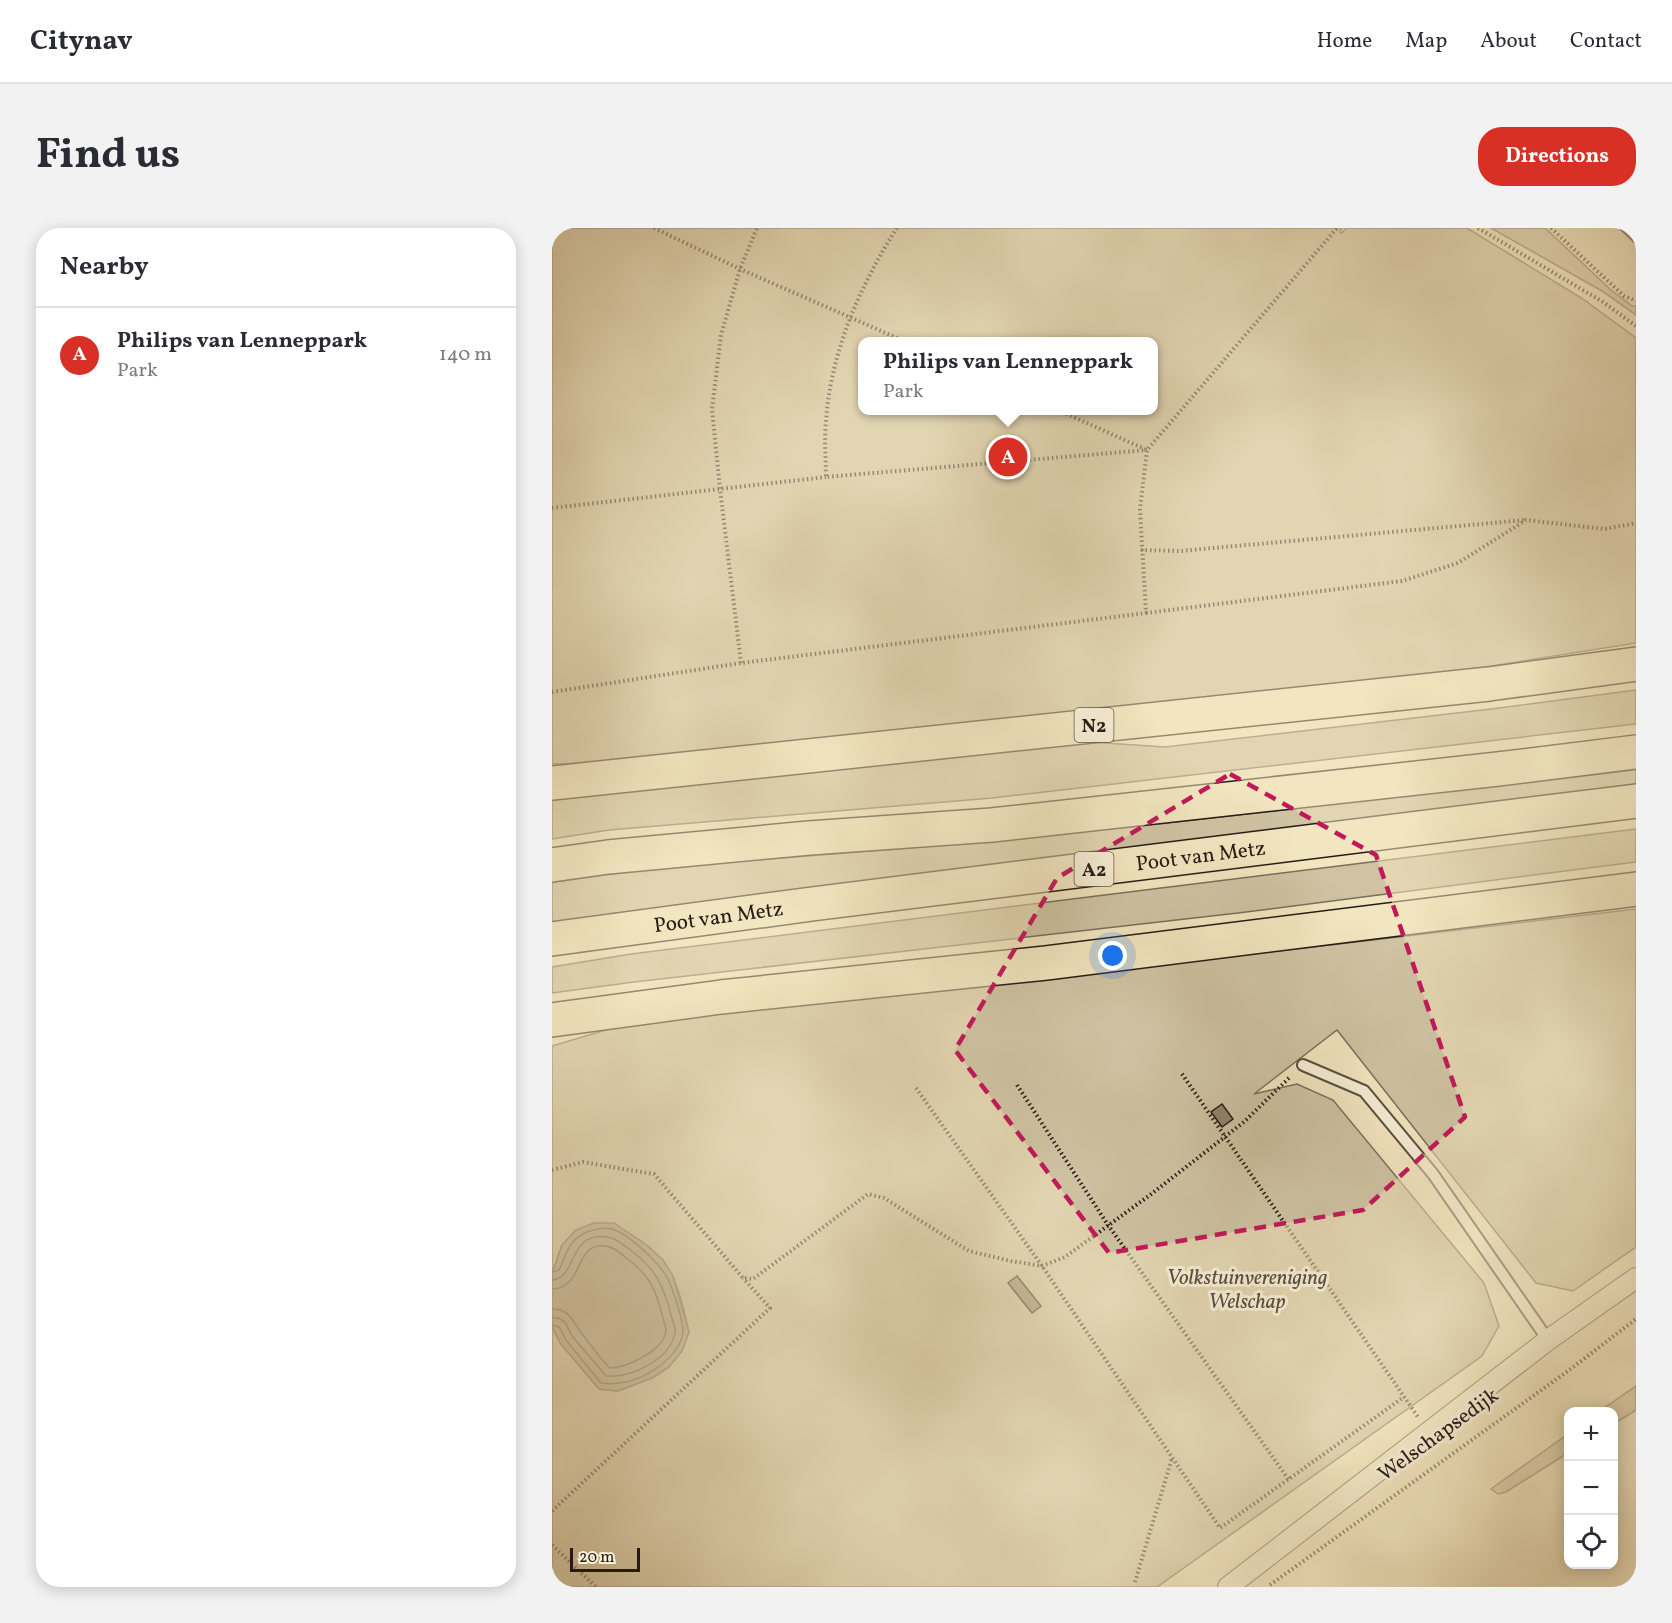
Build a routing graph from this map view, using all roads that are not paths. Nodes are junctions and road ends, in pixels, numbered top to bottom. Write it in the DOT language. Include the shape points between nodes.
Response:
graph roads {
  1 [pos="1636,664"];
  2 [pos="1636,752"];
  3 [pos="552,783"];
  4 [pos="1636,801"];
  5 [pos="552,866"];
  6 [pos="1636,889"];
  7 [pos="552,939"];
  8 [pos="552,1020"];
  9 [pos="1303,1065"];
  10 [pos="1636,1278"];
  11 [pos="1548,1340"];
  12 [pos="1228,1587"];
  1 -- 3 [label="highway, N2" via="1490,684"];
  2 -- 5 [label="highway" via="1004,823 609,857"];
  4 -- 7 [label="highway, Poot van Metz / A2"];
  6 -- 8 [label="highway"];
  9 -- 11 [label="lane" via="1364,1091 1433,1174"];
  10 -- 11 [label="street, Welschapsedijk"];
  11 -- 12 [label="street, Welschapsedijk"];
}
